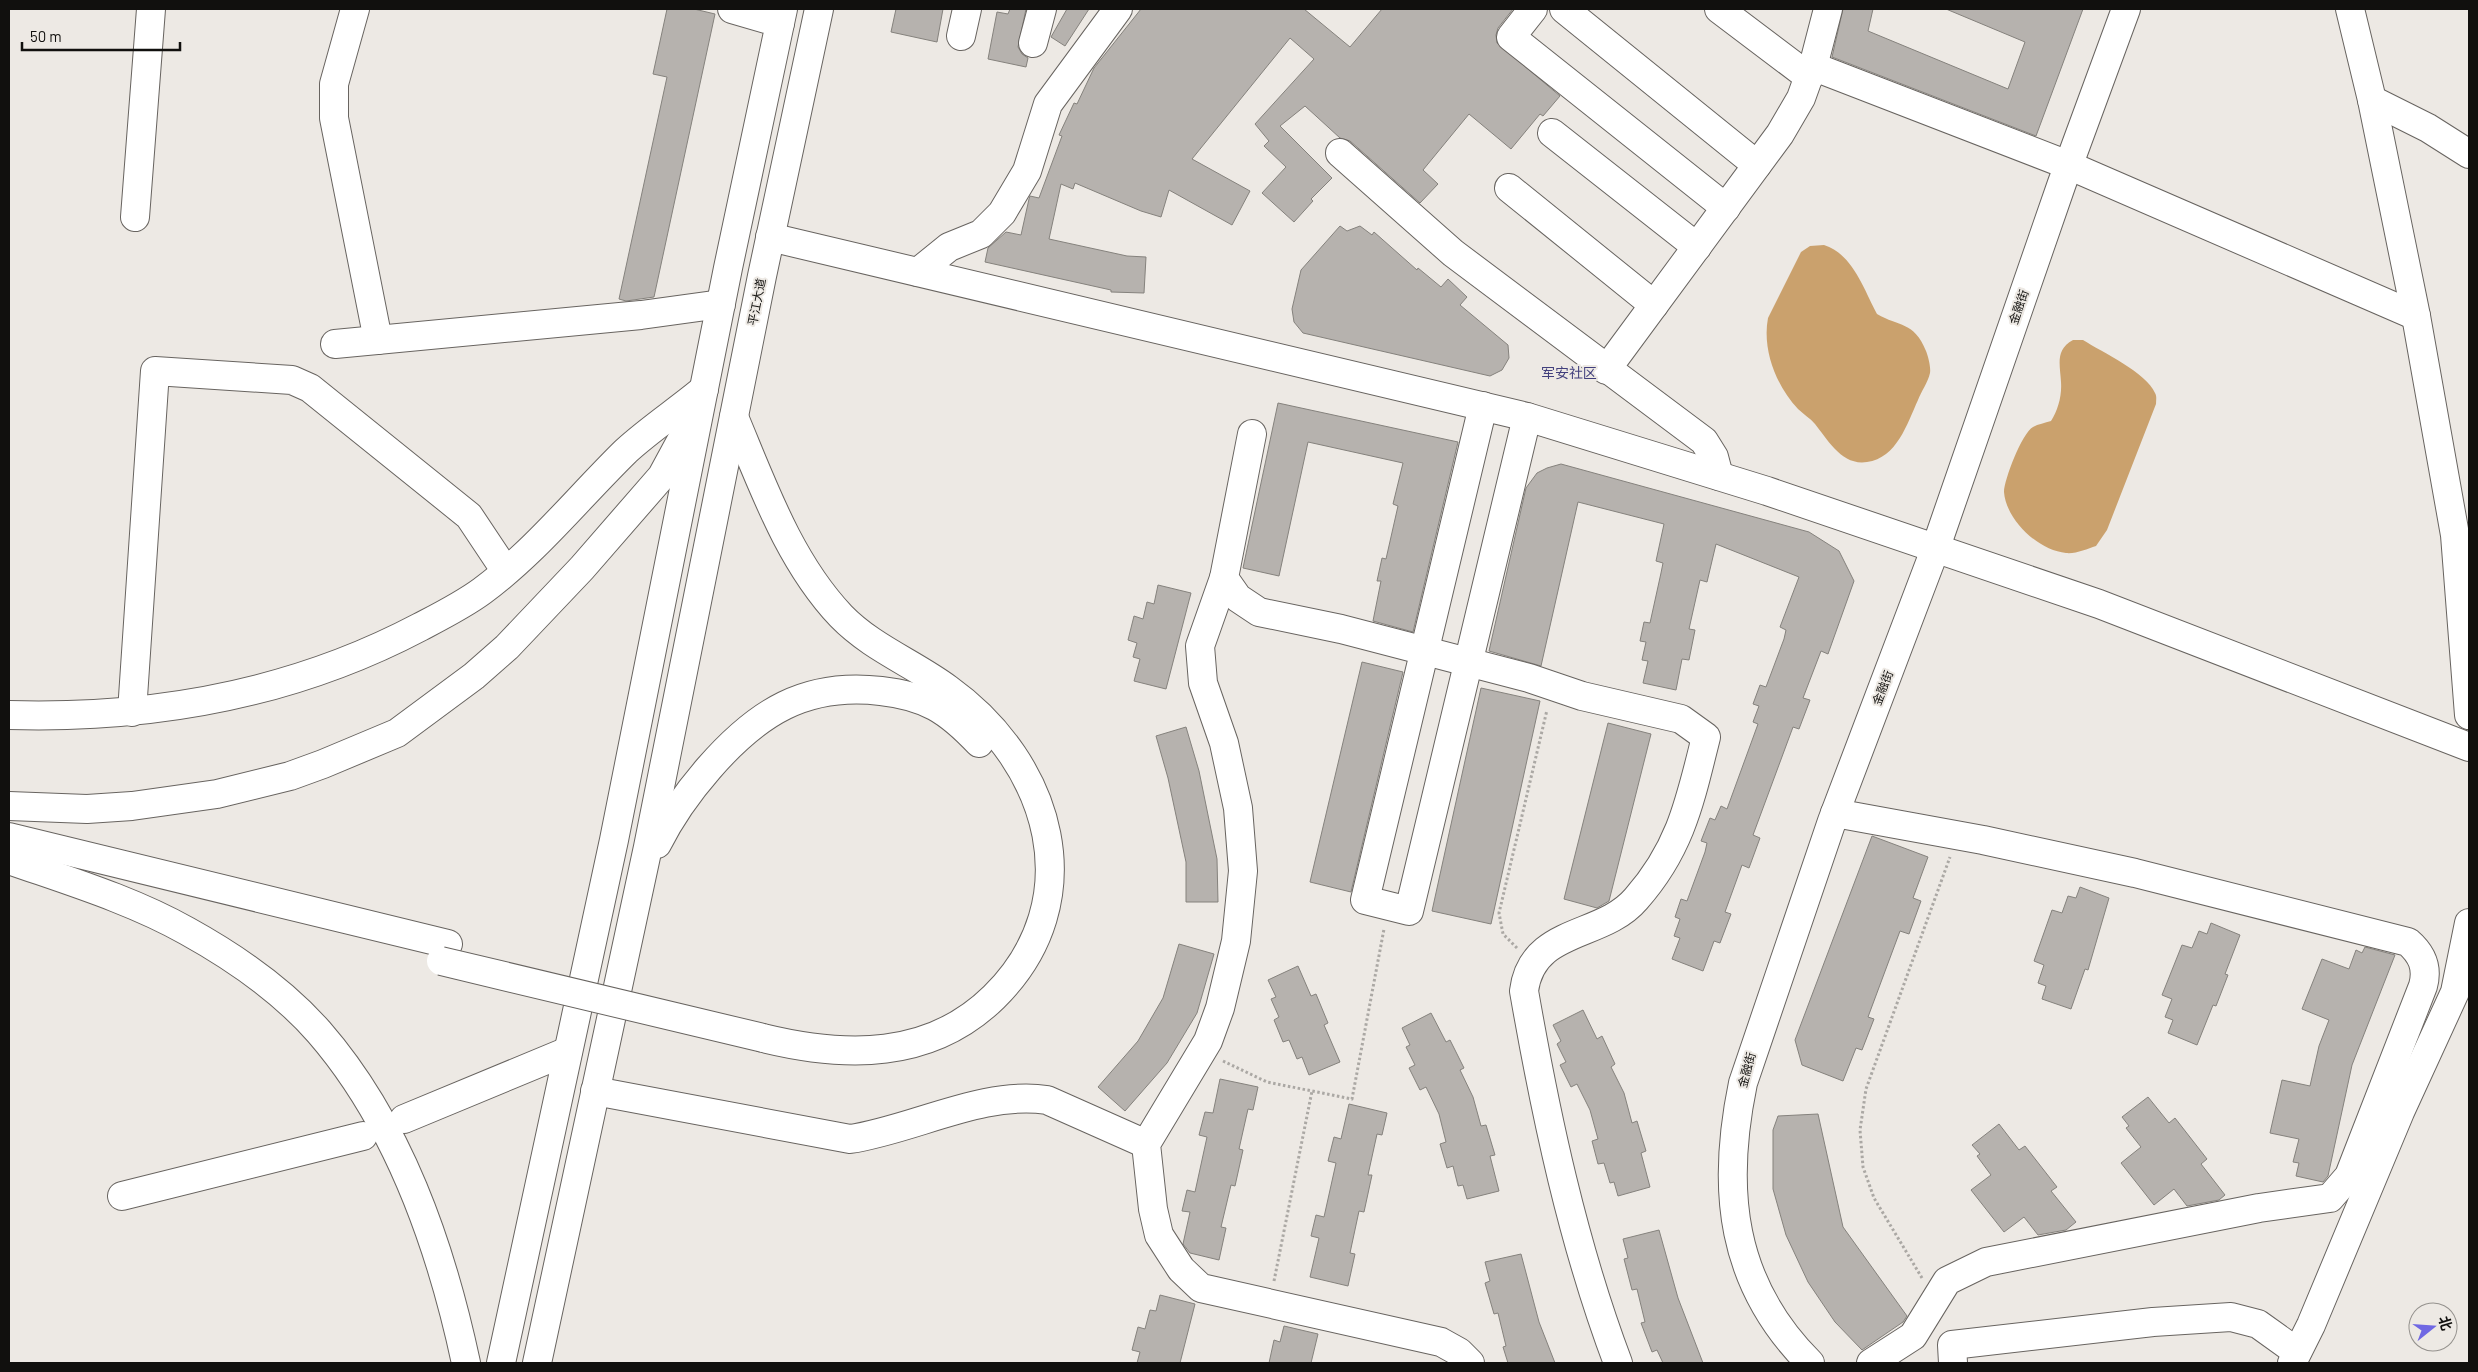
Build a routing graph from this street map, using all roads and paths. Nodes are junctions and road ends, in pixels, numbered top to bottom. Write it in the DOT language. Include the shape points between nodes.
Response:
graph roads {
  1 [pos="151,9"];
  2 [pos="355,9"];
  3 [pos="732,9"];
  4 [pos="819,9"];
  5 [pos="967,9"];
  6 [pos="1042,9"];
  7 [pos="1118,9"];
  8 [pos="1534,9"];
  9 [pos="1564,9"];
  10 [pos="1719,9"];
  11 [pos="1828,9"];
  12 [pos="2126,9"];
  13 [pos="2350,9"];
  14 [pos="782,16"];
  15 [pos="961,36"];
  16 [pos="1033,43"];
  17 [pos="1810,72"];
  18 [pos="2372,100"];
  19 [pos="1552,133"];
  20 [pos="1340,153"];
  21 [pos="2469,154"];
  22 [pos="1758,165"];
  23 [pos="2068,165"];
  24 [pos="1509,188"];
  25 [pos="1726,208"];
  26 [pos="135,217"];
  27 [pos="770,237"];
  28 [pos="1697,247"];
  29 [pos="918,272"];
  30 [pos="721,304"];
  31 [pos="1654,306"];
  32 [pos="2416,316"];
  33 [pos="378,340"];
  34 [pos="335,344"];
  35 [pos="1606,370"];
  36 [pos="703,394"];
  37 [pos="1483,406"];
  38 [pos="734,417"];
  39 [pos="1527,417"];
  40 [pos="1252,434"];
  41 [pos="1719,476"];
  42 [pos="1936,548"];
  43 [pos="505,570"];
  44 [pos="1224,578"];
  45 [pos="1425,651"];
  46 [pos="1468,662"];
  47 [pos="1553,685"];
  48 [pos="132,712"];
  49 [pos="9,715"];
  50 [pos="2469,715"];
  51 [pos="2469,747"];
  52 [pos="9,806"];
  53 [pos="1835,813"];
  54 [pos="1958,836"];
  55 [pos="9,837"];
  56 [pos="9,856"];
  57 [pos="9,860"];
  58 [pos="642,874"];
  59 [pos="1388,906"];
  60 [pos="2469,923"];
  61 [pos="444,953"];
  62 [pos="1537,958"];
  63 [pos="765,1029"];
  64 [pos="568,1051"];
  65 [pos="1202,1052"];
  66 [pos="595,1091"];
  67 [pos="1312,1091"];
  68 [pos="404,1119"];
  69 [pos="363,1136"];
  70 [pos="1146,1144"];
  71 [pos="122,1196"];
  72 [pos="1936,1299"];
  73 [pos="1270,1303"];
  74 [pos="2295,1358"];
  75 [pos="466,1363"];
  76 [pos="501,1363"];
  77 [pos="537,1363"];
  78 [pos="1470,1363"];
  79 [pos="1618,1363"];
  80 [pos="1810,1363"];
  81 [pos="1871,1363"];
  82 [pos="1953,1363"];
  1 -- 26 [label="main road"];
  2 -- 33 [label="main road" via="334,84 334,118"];
  3 -- 14 [label="main road"];
  4 -- 27 [label="main road, 平江大道"];
  5 -- 15 [label="main road"];
  6 -- 16 [label="main road"];
  7 -- 29 [label="main road" via="1048,104 1027,171 1002,213 981,234 949,247"];
  8 -- 25 [label="main road" via="1511,36"];
  9 -- 22 [label="main road"];
  10 -- 17 [label="main road"];
  11 -- 17 [label="main road"];
  12 -- 23 [label="main road, 金融街"];
  13 -- 18 [label="main road"];
  14 -- 30 [label="main road"];
  17 -- 22 [label="main road" via="1801,98"];
  17 -- 23 [label="main road"];
  18 -- 21 [label="main road" via="2428,128"];
  18 -- 32 [label="main road"];
  19 -- 28 [label="main road"];
  20 -- 35 [label="main road" via="1453,253"];
  22 -- 25 [label="main road"];
  23 -- 32 [label="main road"];
  23 -- 42 [label="main road, 金融街"];
  24 -- 31 [label="main road"];
  25 -- 28 [label="main road"];
  27 -- 29 [label="main road"];
  27 -- 38 [label="main road, 平江大道"];
  28 -- 31 [label="main road"];
  29 -- 37 [label="main road"];
  30 -- 33 [label="main road" via="641,315"];
  30 -- 36 [label="main road"];
  31 -- 35 [label="main road"];
  32 -- 50 [label="main road" via="2454,535"];
  33 -- 34 [label="main road"];
  35 -- 41 [label="main road" via="1704,441 1714,457"];
  36 -- 43 [label="main road" via="627,451 550,530"];
  36 -- 52 [label="main road" via="662,476 582,568 507,647 474,676 397,733 290,776 209,796 87,809"];
  36 -- 64 [label="main road" via="614,840"];
  37 -- 39 [label="main road"];
  37 -- 45 [label="main road"];
  38 -- 58 [label="main road, 平江大道"];
  38 -- 63 [label="main road" via="777,518 794,551 825,596 859,633 949,689 978,714 1015,758 1038,800 1051,861 1045,907 1028,952 1001,990 952,1029 926,1039 873,1050 821,1050"];
  39 -- 41 [label="main road"];
  39 -- 46 [label="main road"];
  40 -- 44 [label="main road"];
  41 -- 42 [label="main road"];
  42 -- 51 [label="main road" via="2100,604"];
  42 -- 53 [label="main road, 金融街"];
  43 -- 48 [label="main road" via="453,609 358,656 221,698"];
  43 -- 48 [label="main road" via="469,516 310,388 292,380 155,372"];
  44 -- 45 [label="main road" via="1238,598 1251,609"];
  44 -- 65 [label="main road" via="1200,646 1201,669 1233,778 1243,871 1229,975"];
  45 -- 46 [label="main road"];
  45 -- 59 [label="main road" via="1365,900"];
  46 -- 47 [label="main road"];
  46 -- 59 [label="main road" via="1409,911"];
  47 -- 62 [label="path" via="1499,913 1500,927 1508,942"];
  47 -- 62 [label="main road" via="1582,696 1682,719 1706,737 1688,811 1660,870 1626,910 1553,944"];
  48 -- 49 [label="main road"];
  53 -- 54 [label="main road"];
  53 -- 80 [label="main road, 金融街" via="1751,1054 1737,1113 1731,1171 1736,1227 1754,1282 1782,1332"];
  54 -- 72 [label="path" via="1866,1088 1860,1130 1863,1167 1874,1198"];
  54 -- 72 [label="main road" via="2135,873 2408,942 2421,956 2425,980 2349,1176 2330,1198 2259,1208 1986,1262 1947,1281"];
  55 -- 61 [label="main road"];
  56 -- 61 [label="main road"];
  57 -- 75 [label="main road" via="117,898 186,930 254,975 318,1031 375,1112 413,1188 443,1272"];
  58 -- 63 [label="main road" via="668,822 720,755 772,710 805,696 868,690 915,698 939,706 983,748 1021,808 1032,861 1031,882 1020,923 999,962 974,990 943,1012 896,1028 871,1032"];
  58 -- 66 [label="main road"];
  59 -- 67 [label="path" via="1352,1099"];
  60 -- 74 [label="main road" via="2455,992"];
  61 -- 63 [label="main road, bridge"];
  62 -- 79 [label="main road" via="1529,971 1524,991 1540,1084 1584,1265"];
  64 -- 68 [label="main road"];
  64 -- 76 [label="main road"];
  65 -- 67 [label="path" via="1267,1082"];
  65 -- 70 [label="main road"];
  66 -- 70 [label="main road" via="850,1139 1014,1098 1030,1098 1047,1100"];
  66 -- 77 [label="main road"];
  67 -- 73 [label="path"];
  69 -- 71 [label="main road"];
  70 -- 73 [label="main road" via="1153,1209 1159,1234 1172,1258 1201,1288"];
  72 -- 81 [label="main road" via="1913,1336"];
  73 -- 78 [label="main road" via="1441,1342"];
  74 -- 82 [label="main road" via="2258,1324 2231,1317 2153,1322 1952,1345"];
}
